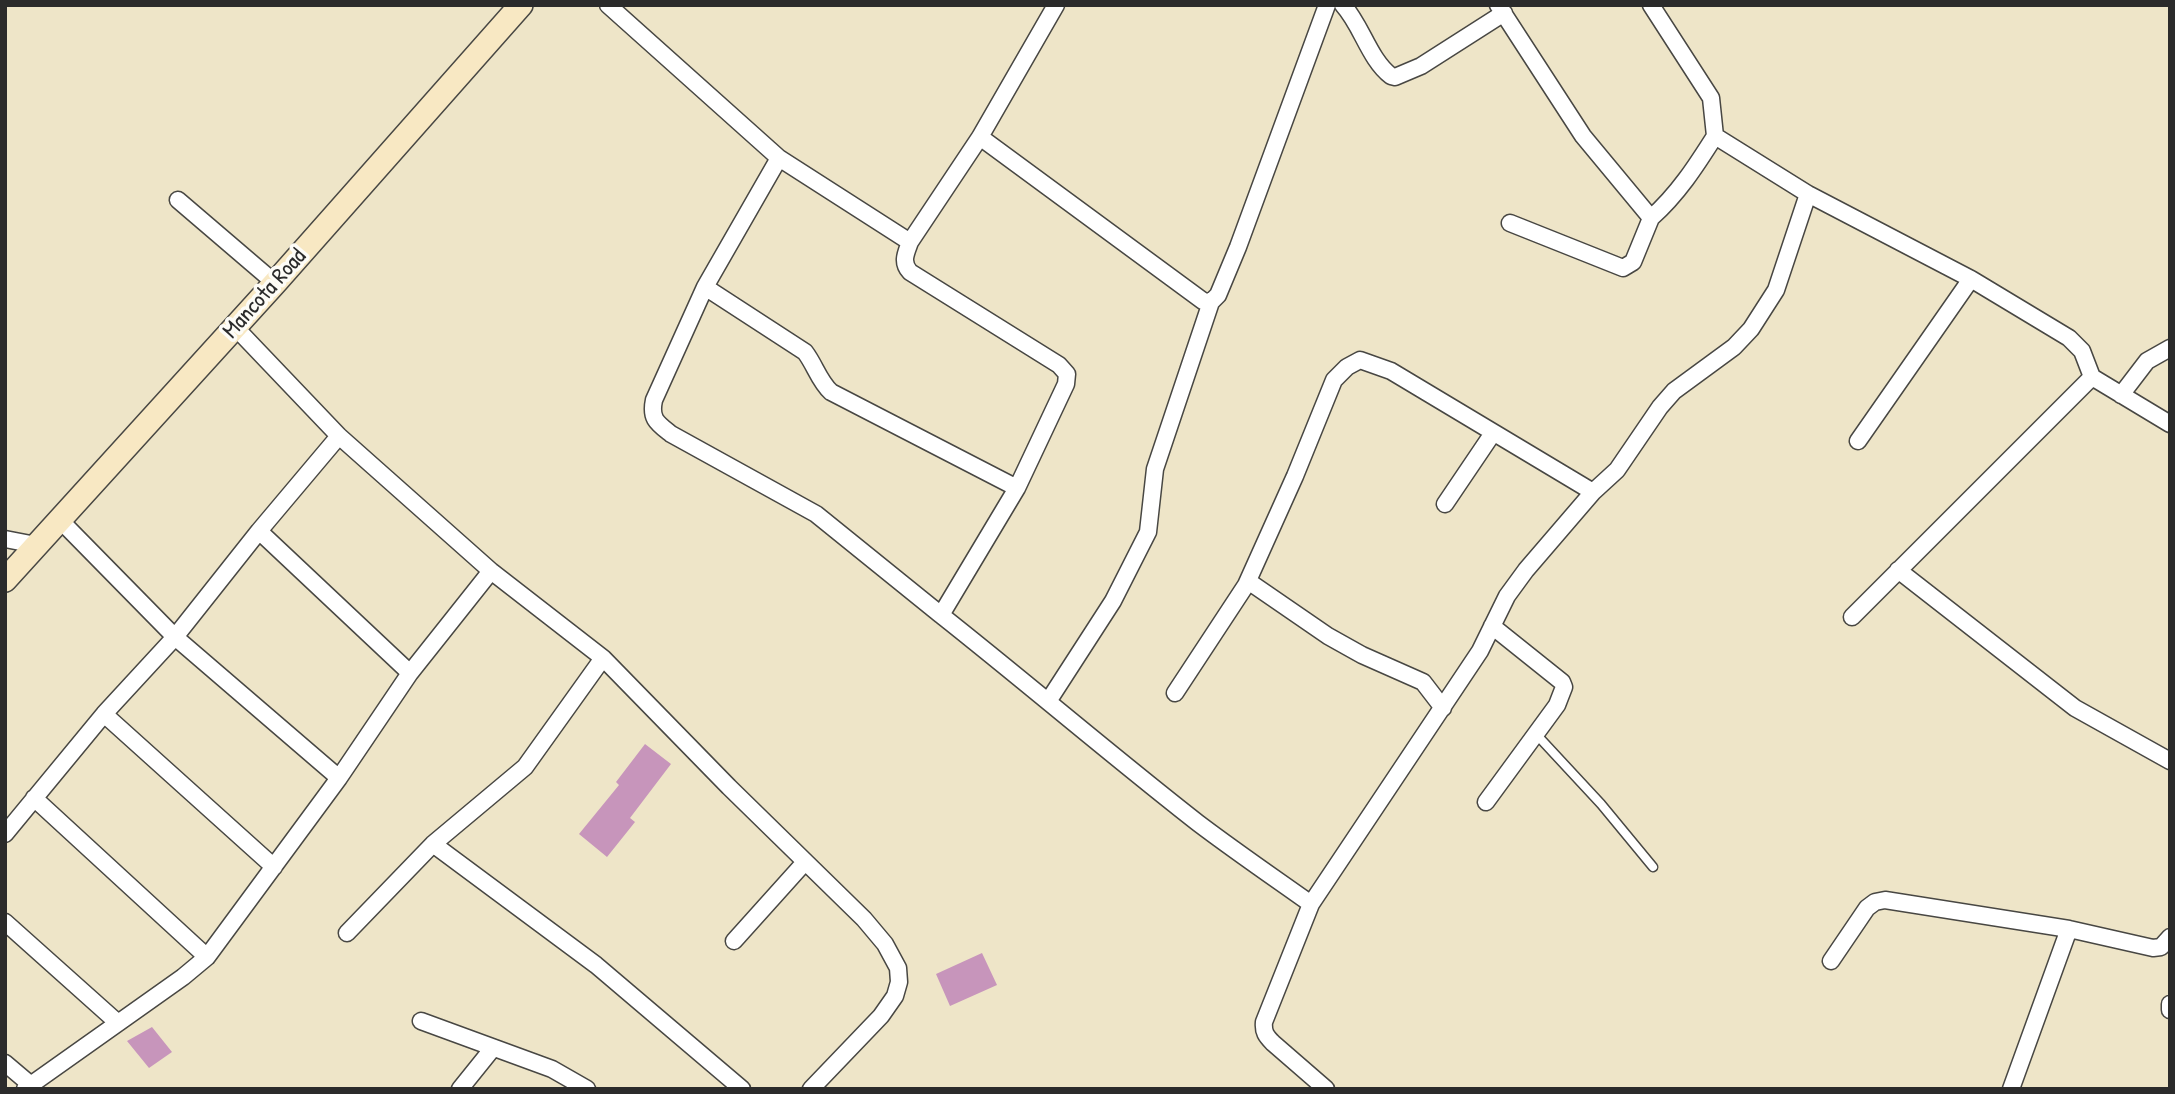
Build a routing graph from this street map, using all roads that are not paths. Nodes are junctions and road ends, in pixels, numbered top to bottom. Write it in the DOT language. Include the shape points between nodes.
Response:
graph roads {
  1 [pos="521,5"];
  2 [pos="608,5"];
  3 [pos="1056,5"];
  4 [pos="1327,5"];
  5 [pos="1343,5"];
  6 [pos="1651,5"];
  7 [pos="1501,9"];
  8 [pos="1715,136"];
  9 [pos="980,137"];
  10 [pos="779,158"];
  11 [pos="1808,194"];
  12 [pos="178,200"];
  13 [pos="1651,218"];
  14 [pos="1510,223"];
  15 [pos="910,242"];
  16 [pos="1971,279"];
  17 [pos="275,283"];
  18 [pos="705,287"];
  19 [pos="1212,302"];
  20 [pos="235,327"];
  21 [pos="2170,348"];
  22 [pos="2092,377"];
  23 [pos="2120,395"];
  24 [pos="2170,424"];
  25 [pos="1493,433"];
  26 [pos="339,436"];
  27 [pos="1858,441"];
  28 [pos="1017,488"];
  29 [pos="1594,492"];
  30 [pos="1445,503"];
  31 [pos="60,520"];
  32 [pos="259,531"];
  33 [pos="5,539"];
  34 [pos="36,545"];
  35 [pos="1898,570"];
  36 [pos="491,571"];
  37 [pos="5,580"];
  38 [pos="1248,581"];
  39 [pos="940,615"];
  40 [pos="1852,617"];
  41 [pos="1492,626"];
  42 [pos="175,637"];
  43 [pos="603,658"];
  44 [pos="410,673"];
  45 [pos="1175,693"];
  46 [pos="1049,700"];
  47 [pos="1443,708"];
  48 [pos="104,714"];
  49 [pos="1536,734"];
  50 [pos="2170,761"];
  51 [pos="339,778"];
  52 [pos="34,798"];
  53 [pos="1486,802"];
  54 [pos="5,834"];
  55 [pos="433,844"];
  56 [pos="805,862"];
  57 [pos="274,867"];
  58 [pos="1653,867"];
  59 [pos="1311,904"];
  60 [pos="5,922"];
  61 [pos="2069,929"];
  62 [pos="347,933"];
  63 [pos="734,941"];
  64 [pos="2167,946"];
  65 [pos="207,957"];
  66 [pos="1831,961"];
  67 [pos="2170,1004"];
  68 [pos="2170,1010"];
  69 [pos="421,1021"];
  70 [pos="118,1023"];
  71 [pos="493,1048"];
  72 [pos="5,1063"];
  73 [pos="28,1087"];
  74 [pos="460,1089"];
  75 [pos="587,1089"];
  76 [pos="742,1089"];
  77 [pos="811,1089"];
  78 [pos="1326,1089"];
  79 [pos="2011,1089"];
  1 -- 17 [label="main road, Mancota Road"];
  2 -- 10 [label="street"];
  3 -- 9 [label="street"];
  4 -- 19 [label="street" via="1238,247"];
  5 -- 7 [label="street" via="1383,68 1395,77 1421,66"];
  6 -- 8 [label="street" via="1710,98"];
  7 -- 13 [label="street" via="1583,136"];
  8 -- 11 [label="street"];
  8 -- 13 [label="street" via="1689,177"];
  9 -- 15 [label="street"];
  9 -- 19 [label="street" via="1203,301"];
  10 -- 15 [label="street"];
  10 -- 18 [label="street"];
  11 -- 16 [label="street"];
  11 -- 29 [label="street" via="1776,290 1764,311 1734,347 1674,391 1617,470"];
  12 -- 17 [label="street"];
  13 -- 14 [label="street" via="1633,262 1623,268"];
  15 -- 28 [label="street" via="904,259 910,272 1067,374"];
  16 -- 22 [label="street" via="2069,338 2082,351"];
  16 -- 27 [label="street"];
  17 -- 20 [label="main road, Mancota Road"];
  18 -- 28 [label="street" via="804,352 831,392"];
  18 -- 39 [label="street" via="654,400 652,412 657,423 816,514"];
  19 -- 46 [label="street" via="1155,469 1148,532 1113,601"];
  20 -- 26 [label="street"];
  20 -- 31 [label="main road, Mancota Road"];
  21 -- 23 [label="street" via="2147,361"];
  22 -- 23 [label="street"];
  22 -- 35 [label="street"];
  23 -- 24 [label="street"];
  25 -- 29 [label="street"];
  25 -- 30 [label="street"];
  25 -- 38 [label="street" via="1391,371 1360,360 1347,367 1334,380"];
  26 -- 32 [label="street"];
  26 -- 36 [label="street"];
  28 -- 39 [label="street"];
  29 -- 41 [label="street" via="1526,570"];
  31 -- 34 [label="main road, Mancota Road"];
  31 -- 42 [label="street"];
  32 -- 42 [label="street"];
  32 -- 44 [label="street"];
  33 -- 34 [label="street"];
  34 -- 37 [label="main road, Mancota Road"];
  35 -- 40 [label="street"];
  35 -- 50 [label="street" via="2075,708"];
  36 -- 43 [label="street"];
  36 -- 44 [label="street"];
  38 -- 45 [label="street"];
  38 -- 47 [label="street" via="1328,636 1423,682"];
  39 -- 46 [label="street"];
  41 -- 47 [label="street"];
  41 -- 49 [label="street" via="1562,682 1562,697"];
  42 -- 48 [label="street"];
  42 -- 51 [label="street"];
  43 -- 55 [label="street" via="525,767"];
  43 -- 56 [label="street"];
  44 -- 51 [label="street"];
  46 -- 59 [label="street" via="1201,825"];
  47 -- 59 [label="street"];
  48 -- 52 [label="street"];
  48 -- 57 [label="street"];
  49 -- 53 [label="street"];
  49 -- 58 [label="lane"];
  51 -- 57 [label="street"];
  52 -- 54 [label="street"];
  52 -- 65 [label="street"];
  55 -- 62 [label="street"];
  55 -- 76 [label="street" via="596,965"];
  56 -- 63 [label="street"];
  56 -- 77 [label="street" via="885,944 898,968 899,982 881,1016"];
  57 -- 65 [label="street"];
  59 -- 78 [label="street" via="1263,1029"];
  60 -- 70 [label="street"];
  61 -- 64 [label="street" via="2153,948"];
  61 -- 66 [label="street" via="1885,900 1867,908"];
  61 -- 79 [label="street"];
  65 -- 70 [label="street"];
  67 -- 68 [label="street"];
  69 -- 71 [label="street"];
  70 -- 73 [label="street"];
  71 -- 74 [label="street"];
  71 -- 75 [label="street" via="552,1069"];
  72 -- 73 [label="street"];
}
